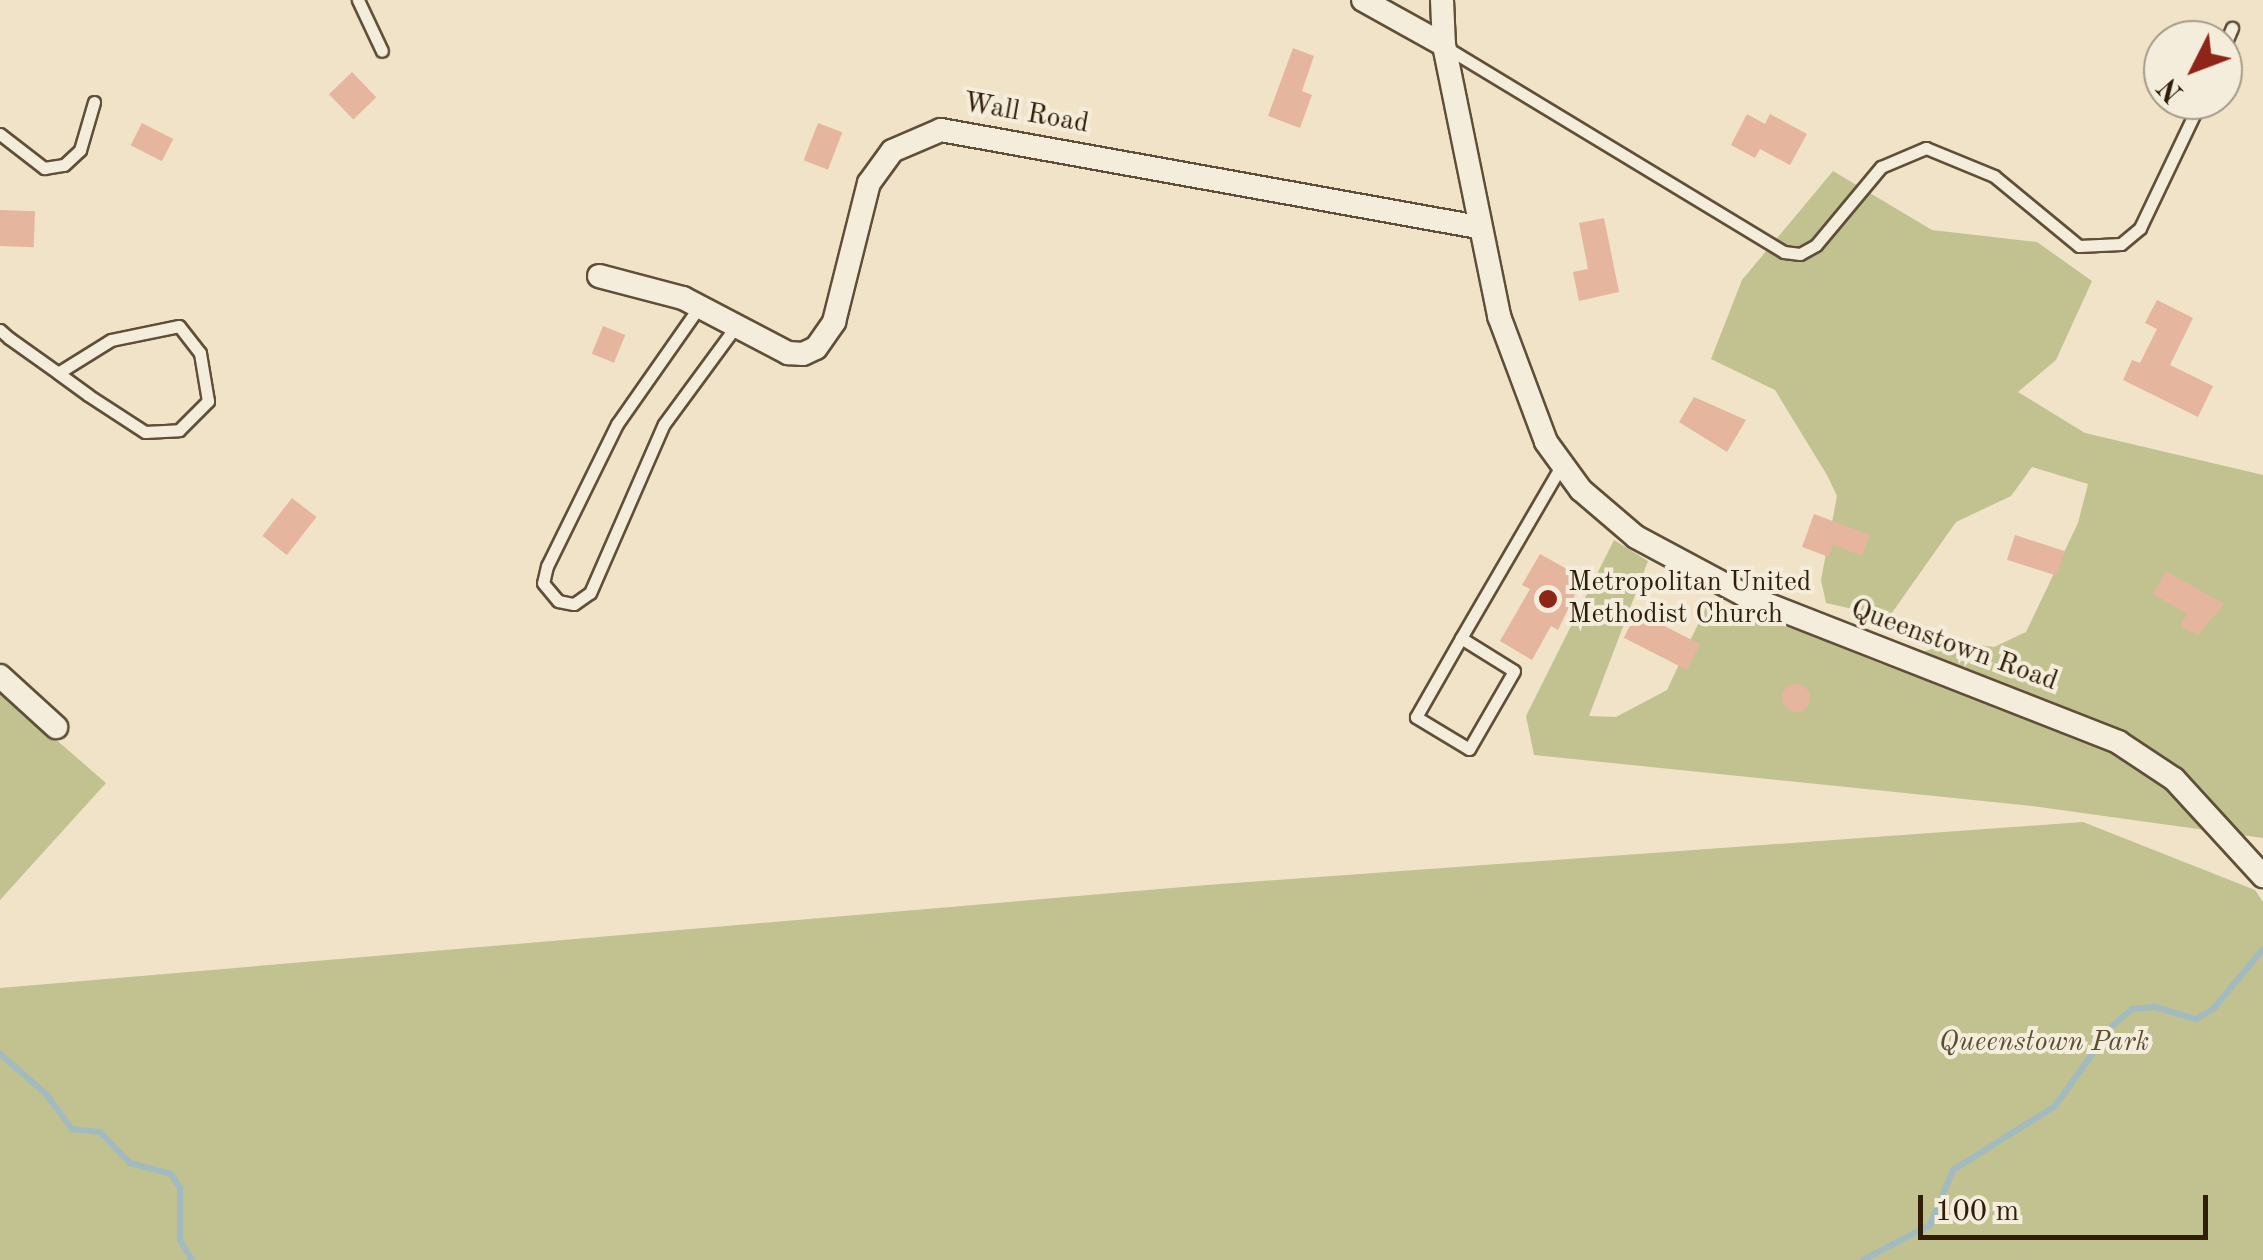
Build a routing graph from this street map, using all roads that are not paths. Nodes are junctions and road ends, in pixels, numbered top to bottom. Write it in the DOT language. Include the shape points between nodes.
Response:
graph roads {
  1 [pos="358,0"];
  2 [pos="1363,0"];
  3 [pos="1442,0"];
  4 [pos="1444,46"];
  5 [pos="382,51"];
  6 [pos="94,102"];
  7 [pos="2191,120"];
  8 [pos="0,134"];
  9 [pos="1478,227"];
  10 [pos="599,276"];
  11 [pos="699,306"];
  12 [pos="736,326"];
  13 [pos="0,330"];
  14 [pos="58,374"];
  15 [pos="1561,466"];
  16 [pos="1461,638"];
  17 [pos="0,676"];
  18 [pos="56,727"];
  19 [pos="2263,876"];
  1 -- 5 [label="lane"];
  2 -- 4 [label="street"];
  3 -- 4 [label="street, Queenstown Road"];
  4 -- 7 [label="lane" via="1784,252 1800,254 1816,245 1881,167 1926,148 1994,176 2078,246 2121,244 2140,228"];
  4 -- 9 [label="street, Queenstown Road"];
  6 -- 8 [label="lane" via="80,150 64,166 44,168"];
  9 -- 12 [label="street, Wall Road" via="941,130 892,151 869,182 834,322 816,348 788,353"];
  9 -- 15 [label="street, Queenstown Road" via="1518,375"];
  10 -- 11 [label="street, Wall Road"];
  11 -- 12 [label="street, Wall Road"];
  11 -- 12 [label="lane" via="617,424 547,566 543,583 558,601 574,604 590,594 664,424"];
  13 -- 14 [label="lane"];
  14 -- 14 [label="lane" via="145,432 179,430 208,401 200,353 179,326 111,340"];
  15 -- 16 [label="lane"];
  15 -- 19 [label="street, Queenstown Road" via="1604,512 1700,574 1814,626 2118,742 2174,779"];
  16 -- 16 [label="lane" via="1416,717 1468,749 1514,671"];
  17 -- 18 [label="street"];
}
